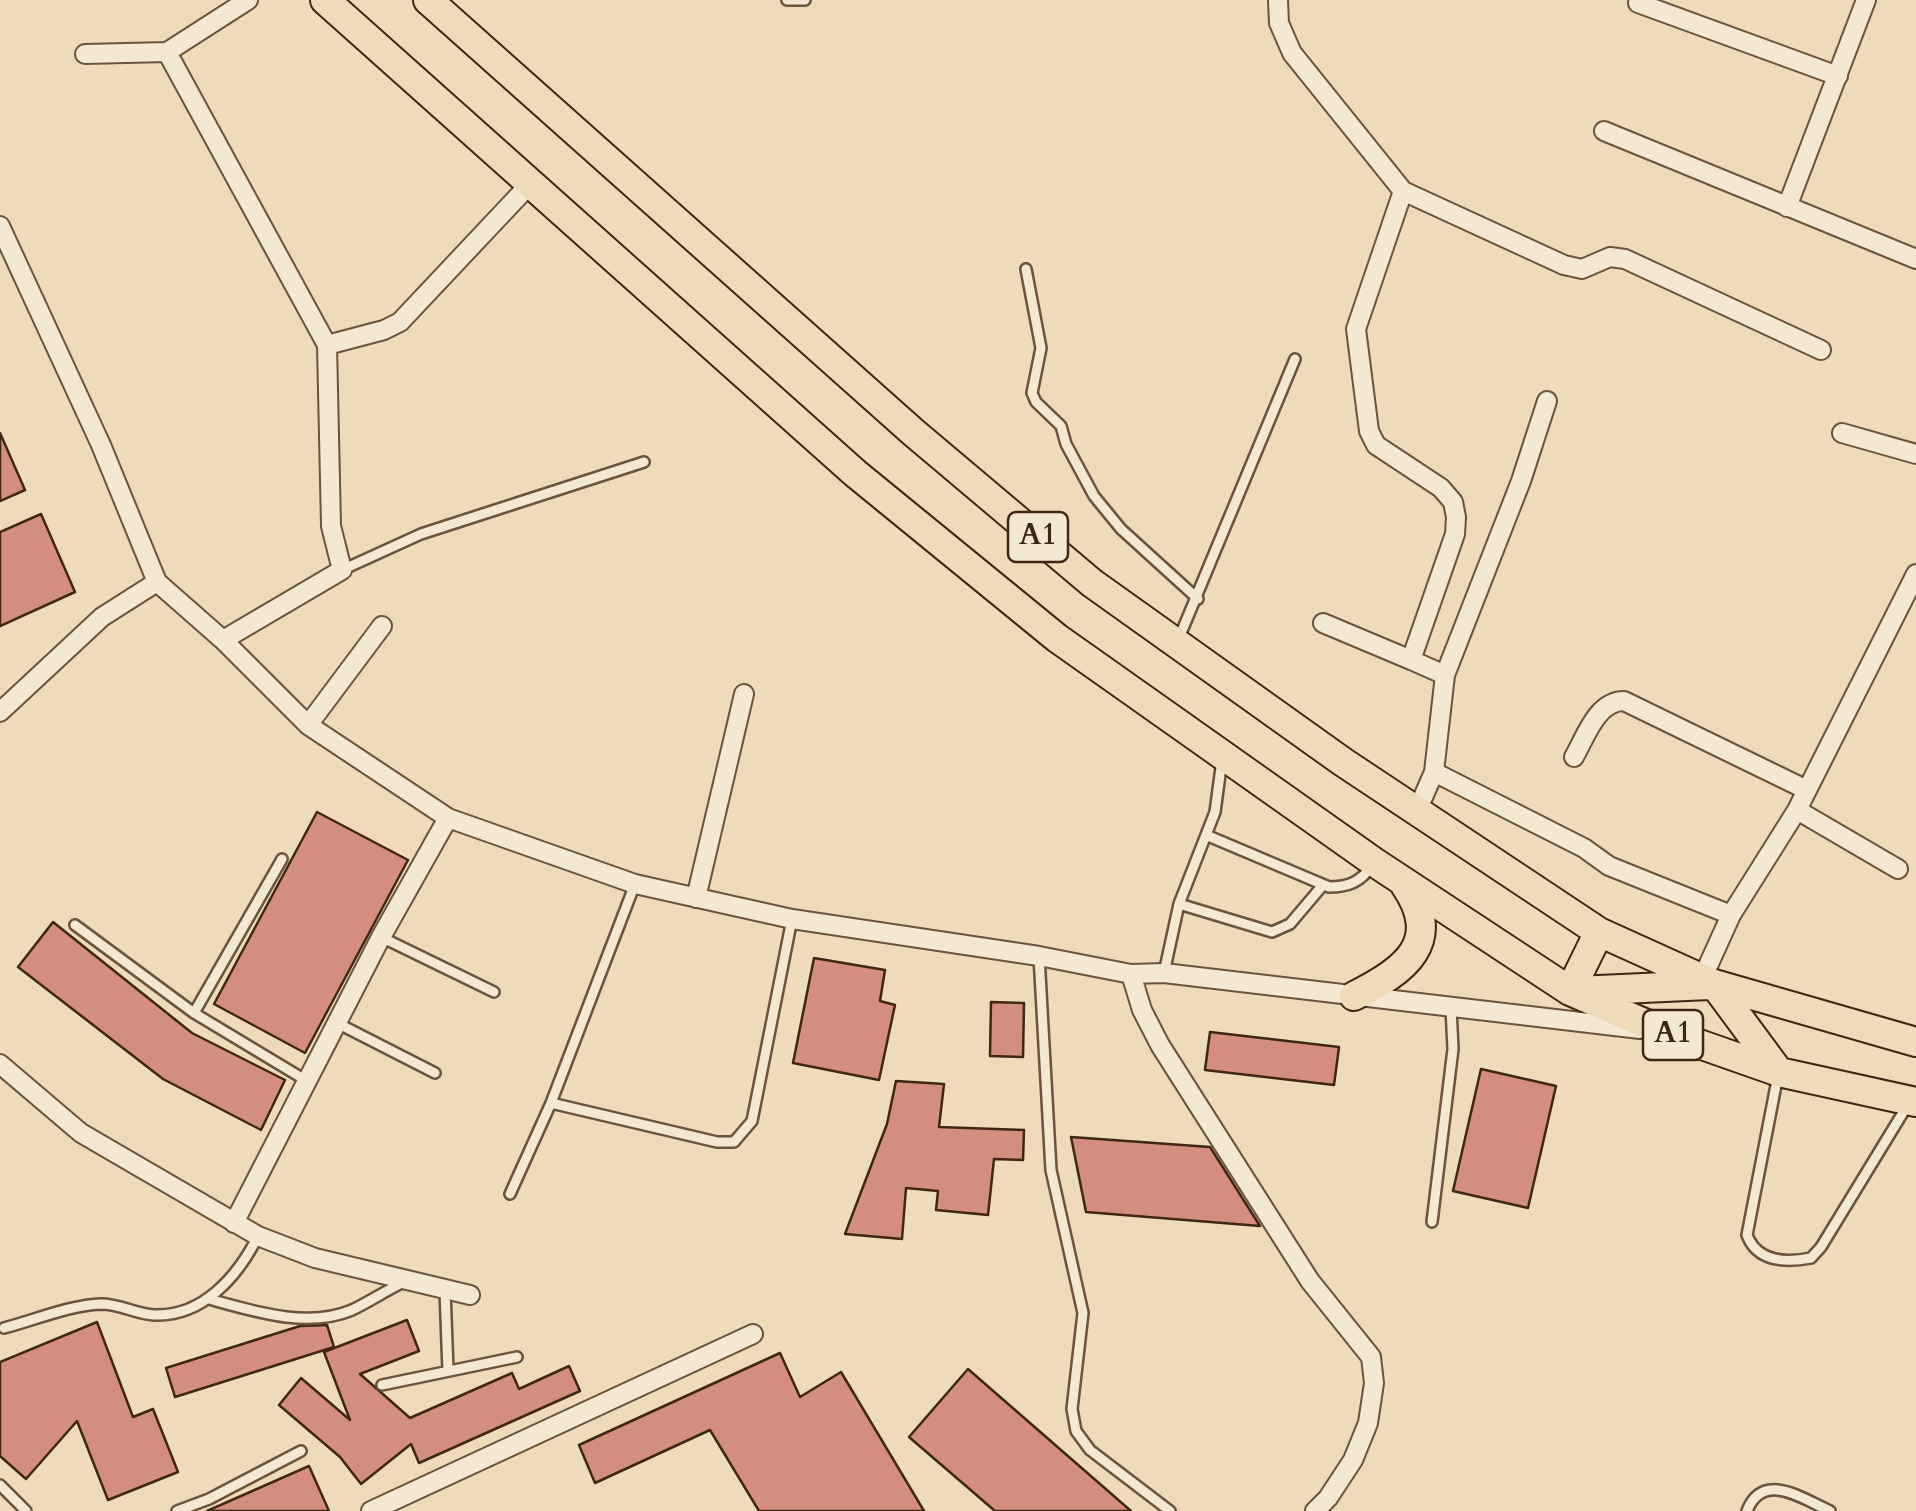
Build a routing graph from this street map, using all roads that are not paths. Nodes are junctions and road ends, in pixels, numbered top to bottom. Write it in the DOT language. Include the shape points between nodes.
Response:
graph roads {
  1 [pos="248,0"];
  2 [pos="325,0"];
  3 [pos="428,0"];
  4 [pos="787,0"];
  5 [pos="804,0"];
  6 [pos="1278,0"];
  7 [pos="1866,0"];
  8 [pos="1638,3"];
  9 [pos="167,52"];
  10 [pos="85,54"];
  11 [pos="1838,76"];
  12 [pos="1604,131"];
  13 [pos="529,185"];
  14 [pos="1402,191"];
  15 [pos="1787,207"];
  16 [pos="0,226"];
  17 [pos="1915,254"];
  18 [pos="1026,270"];
  19 [pos="327,344"];
  20 [pos="1822,350"];
  21 [pos="1295,359"];
  22 [pos="1547,401"];
  23 [pos="1842,434"];
  24 [pos="1916,454"];
  25 [pos="644,462"];
  26 [pos="342,570"];
  27 [pos="1916,574"];
  28 [pos="157,582"];
  29 [pos="1198,600"];
  30 [pos="1322,623"];
  31 [pos="382,626"];
  32 [pos="222,640"];
  33 [pos="1177,643"];
  34 [pos="1411,660"];
  35 [pos="1445,675"];
  36 [pos="744,694"];
  37 [pos="0,712"];
  38 [pos="308,725"];
  39 [pos="1223,752"];
  40 [pos="1574,757"];
  41 [pos="1434,772"];
  42 [pos="1806,790"];
  43 [pos="1796,810"];
  44 [pos="1417,811"];
  45 [pos="448,818"];
  46 [pos="1206,834"];
  47 [pos="282,859"];
  48 [pos="1374,862"];
  49 [pos="1898,870"];
  50 [pos="1402,880"];
  51 [pos="636,884"];
  52 [pos="1322,885"];
  53 [pos="696,898"];
  54 [pos="1179,904"];
  55 [pos="1731,915"];
  56 [pos="792,919"];
  57 [pos="74,926"];
  58 [pos="1599,932"];
  59 [pos="381,937"];
  60 [pos="1040,956"];
  61 [pos="1164,973"];
  62 [pos="1131,974"];
  63 [pos="1708,982"];
  64 [pos="494,992"];
  65 [pos="1570,992"];
  66 [pos="1354,996"];
  67 [pos="1451,1008"];
  68 [pos="194,1012"];
  69 [pos="337,1023"];
  70 [pos="1666,1032"];
  71 [pos="1916,1042"];
  72 [pos="0,1064"];
  73 [pos="1779,1072"];
  74 [pos="435,1073"];
  75 [pos="307,1080"];
  76 [pos="552,1102"];
  77 [pos="1913,1102"];
  78 [pos="510,1194"];
  79 [pos="1432,1222"];
  80 [pos="234,1223"];
  81 [pos="258,1236"];
  82 [pos="404,1282"];
  83 [pos="444,1290"];
  84 [pos="470,1296"];
  85 [pos="210,1299"];
  86 [pos="4,1328"];
  87 [pos="753,1334"];
  88 [pos="517,1357"];
  89 [pos="448,1372"];
  90 [pos="382,1385"];
  91 [pos="301,1451"];
  92 [pos="0,1484"];
  93 [pos="1165,1510"];
  94 [pos="26,1511"];
  95 [pos="177,1511"];
  96 [pos="371,1511"];
  97 [pos="1315,1511"];
  98 [pos="1747,1511"];
  99 [pos="1830,1511"];
  1 -- 9 [label="street"];
  2 -- 13 [label="main road, A1"];
  3 -- 33 [label="main road, A1" via="913,432 1092,583"];
  4 -- 5 [label="lane"];
  6 -- 14 [label="street" via="1292,53"];
  7 -- 11 [label="street"];
  8 -- 11 [label="street"];
  9 -- 10 [label="street"];
  9 -- 19 [label="street"];
  11 -- 15 [label="street"];
  12 -- 15 [label="street"];
  13 -- 19 [label="street" via="400,322"];
  13 -- 39 [label="main road, A1" via="855,474 1057,638"];
  14 -- 20 [label="street" via="1564,265 1582,269 1610,257 1624,259"];
  14 -- 34 [label="street" via="1356,329 1376,445 1442,488 1456,516"];
  15 -- 17 [label="street"];
  16 -- 28 [label="street"];
  18 -- 29 [label="lane" via="1041,348 1036,402 1061,426 1094,496 1121,529"];
  19 -- 26 [label="street" via="331,526"];
  21 -- 29 [label="lane"];
  22 -- 35 [label="street"];
  23 -- 24 [label="street"];
  25 -- 26 [label="lane" via="421,534"];
  26 -- 32 [label="street"];
  27 -- 42 [label="street"];
  28 -- 32 [label="street"];
  28 -- 37 [label="street" via="102,617"];
  29 -- 33 [label="lane"];
  30 -- 34 [label="street"];
  31 -- 38 [label="street"];
  32 -- 38 [label="street"];
  33 -- 44 [label="main road, A1"];
  34 -- 35 [label="street"];
  35 -- 41 [label="street"];
  36 -- 53 [label="street"];
  38 -- 45 [label="street"];
  39 -- 46 [label="lane"];
  39 -- 48 [label="main road, A1"];
  40 -- 42 [label="street" via="1603,708 1624,701"];
  41 -- 44 [label="street"];
  41 -- 55 [label="street" via="1609,866"];
  42 -- 43 [label="street"];
  43 -- 49 [label="street"];
  43 -- 55 [label="street"];
  44 -- 58 [label="main road, A1"];
  45 -- 51 [label="street"];
  45 -- 59 [label="street"];
  46 -- 52 [label="lane"];
  46 -- 54 [label="lane"];
  47 -- 68 [label="lane"];
  48 -- 50 [label="main road, A1"];
  48 -- 52 [label="lane" via="1348,887"];
  50 -- 65 [label="main road, A1"];
  50 -- 66 [label="main road" via="1423,920 1417,946 1393,976"];
  51 -- 53 [label="street"];
  51 -- 76 [label="lane"];
  52 -- 54 [label="lane" via="1290,924 1272,932"];
  53 -- 56 [label="street"];
  54 -- 61 [label="lane"];
  55 -- 63 [label="street"];
  56 -- 60 [label="street"];
  56 -- 76 [label="lane" via="752,1122 734,1142"];
  57 -- 68 [label="lane"];
  58 -- 63 [label="main road, A1"];
  58 -- 65 [label="main road"];
  59 -- 64 [label="lane"];
  59 -- 69 [label="street"];
  60 -- 62 [label="street"];
  60 -- 93 [label="lane" via="1051,1170 1082,1314 1072,1409 1076,1431"];
  61 -- 62 [label="street"];
  61 -- 66 [label="street"];
  62 -- 97 [label="street" via="1160,1046 1310,1281 1371,1356 1368,1423 1353,1460"];
  63 -- 65 [label="main road, A1"];
  63 -- 71 [label="main road, A1"];
  63 -- 73 [label="main road, A1"];
  65 -- 70 [label="main road, A1"];
  66 -- 67 [label="street"];
  67 -- 70 [label="street"];
  67 -- 79 [label="lane" via="1453,1049"];
  68 -- 75 [label="lane"];
  69 -- 74 [label="lane"];
  69 -- 75 [label="street"];
  70 -- 73 [label="main road, A1"];
  72 -- 80 [label="street" via="81,1133"];
  73 -- 77 [label="main road, A1"];
  73 -- 77 [label="lane" via="1747,1235 1760,1254 1780,1260 1811,1258 1821,1247"];
  75 -- 80 [label="street"];
  76 -- 78 [label="lane"];
  80 -- 81 [label="street"];
  81 -- 82 [label="street"];
  81 -- 85 [label="lane"];
  82 -- 83 [label="street"];
  82 -- 85 [label="lane" via="349,1311 324,1316 261,1314"];
  83 -- 84 [label="street"];
  83 -- 89 [label="lane"];
  85 -- 86 [label="lane" via="152,1315 94,1305"];
  87 -- 96 [label="street"];
  88 -- 89 [label="lane"];
  89 -- 90 [label="lane"];
  91 -- 95 [label="lane"];
  92 -- 94 [label="lane"];
  98 -- 99 [label="lane" via="1764,1490 1780,1488"];
}
